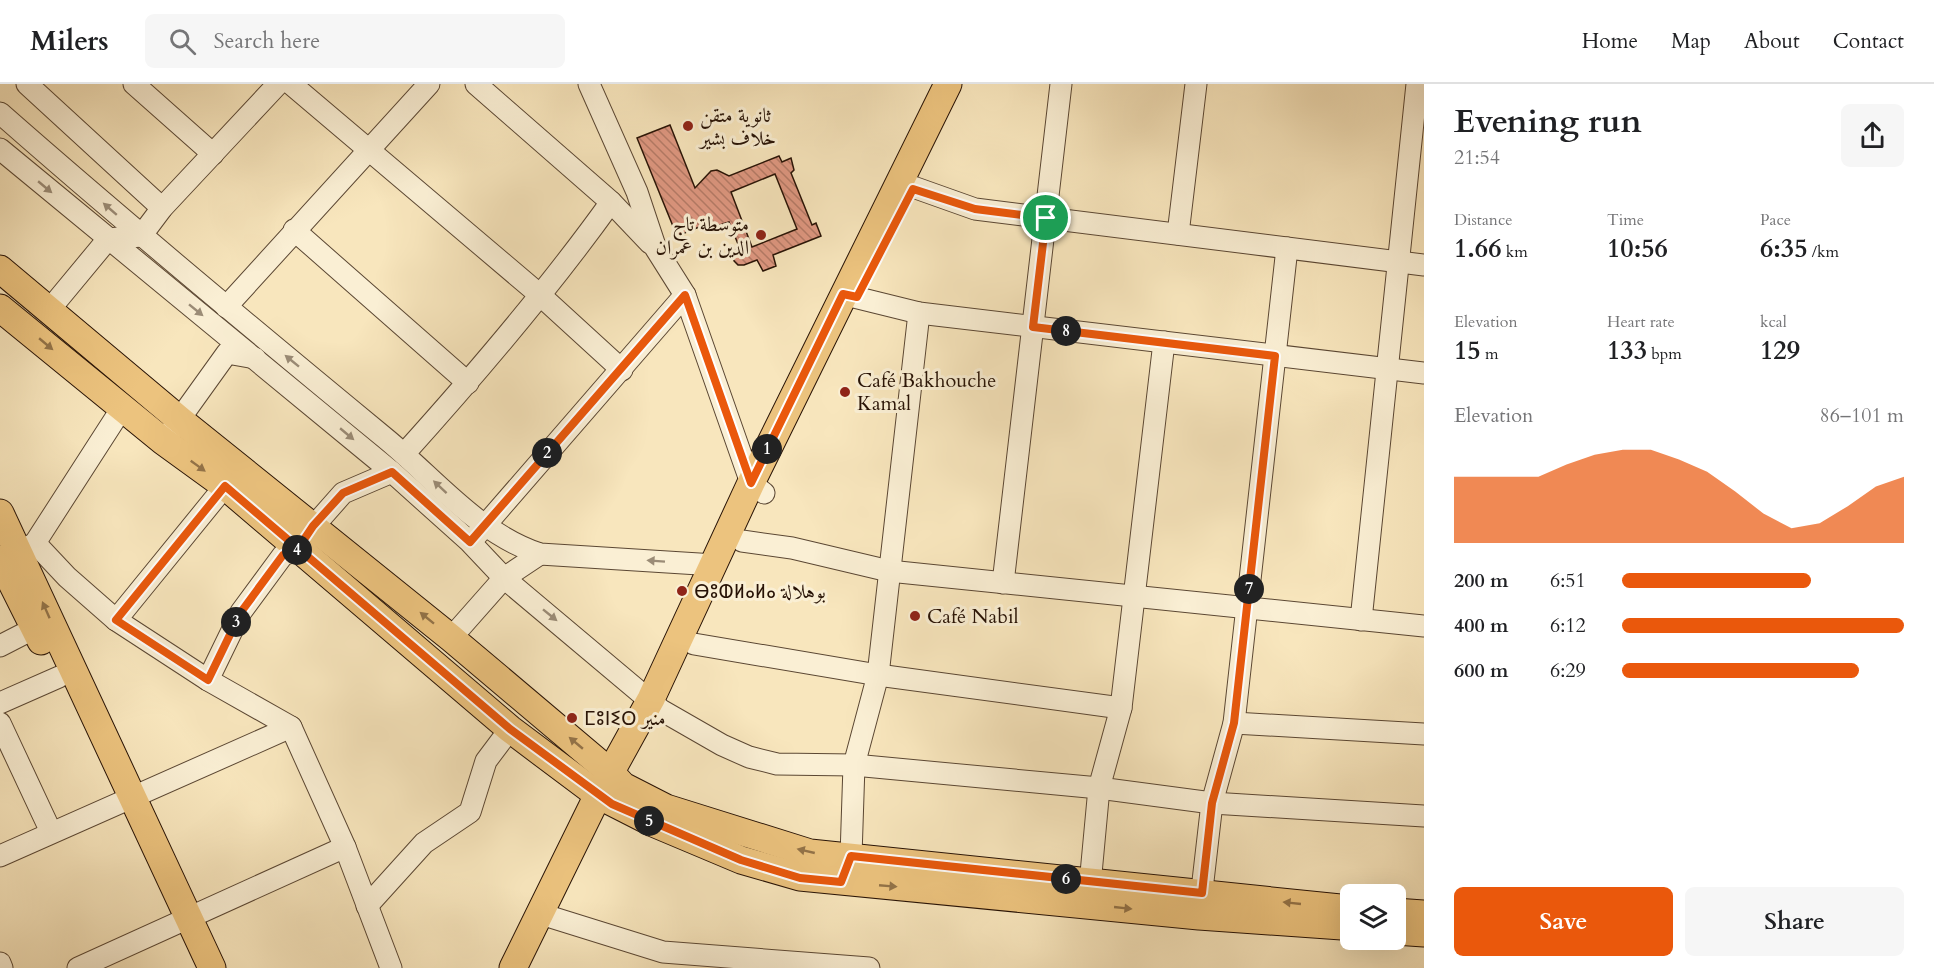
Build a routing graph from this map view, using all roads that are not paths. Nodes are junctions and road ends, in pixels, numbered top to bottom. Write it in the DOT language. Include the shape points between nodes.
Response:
graph roads {
  1 [pos="27,84"];
  2 [pos="134,84"];
  3 [pos="278,84"];
  4 [pos="291,84"];
  5 [pos="429,84"];
  6 [pos="476,84"];
  7 [pos="589,84"];
  8 [pos="948,84"];
  9 [pos="966,84"];
  10 [pos="1061,84"];
  11 [pos="1196,84"];
  12 [pos="1417,84"];
  13 [pos="0,113"];
  14 [pos="369,148"];
  15 [pos="0,149"];
  16 [pos="1417,150"];
  17 [pos="213,154"];
  18 [pos="906,185"];
  19 [pos="612,202"];
  20 [pos="162,208"];
  21 [pos="1046,218"];
  22 [pos="294,230"];
  23 [pos="1178,234"];
  24 [pos="141,237"];
  25 [pos="108,239"];
  26 [pos="1287,248"];
  27 [pos="656,249"];
  28 [pos="1398,262"];
  29 [pos="1424,265"];
  30 [pos="0,269"];
  31 [pos="540,295"];
  32 [pos="685,295"];
  33 [pos="850,295"];
  34 [pos="226,307"];
  35 [pos="0,308"];
  36 [pos="50,309"];
  37 [pos="919,313"];
  38 [pos="1033,327"];
  39 [pos="1164,342"];
  40 [pos="262,350"];
  41 [pos="1275,356"];
  42 [pos="1387,369"];
  43 [pos="622,370"];
  44 [pos="1424,373"];
  45 [pos="468,383"];
  46 [pos="122,408"];
  47 [pos="180,420"];
  48 [pos="163,441"];
  49 [pos="404,454"];
  50 [pos="392,472"];
  51 [pos="225,486"];
  52 [pos="757,488"];
  53 [pos="0,513"];
  54 [pos="313,526"];
  55 [pos="477,534"];
  56 [pos="742,541"];
  57 [pos="297,550"];
  58 [pos="18,551"];
  59 [pos="540,554"];
  60 [pos="715,565"];
  61 [pos="890,571"];
  62 [pos="504,578"];
  63 [pos="1003,583"];
  64 [pos="1134,597"];
  65 [pos="1247,608"];
  66 [pos="116,620"];
  67 [pos="1361,620"];
  68 [pos="1424,626"];
  69 [pos="35,628"];
  70 [pos="451,638"];
  71 [pos="694,644"];
  72 [pos="0,646"];
  73 [pos="878,675"];
  74 [pos="59,677"];
  75 [pos="208,680"];
  76 [pos="0,703"];
  77 [pos="656,704"];
  78 [pos="1121,708"];
  79 [pos="0,723"];
  80 [pos="1234,723"];
  81 [pos="291,727"];
  82 [pos="510,729"];
  83 [pos="1424,734"];
  84 [pos="854,765"];
  85 [pos="1099,788"];
  86 [pos="611,789"];
  87 [pos="125,802"];
  88 [pos="1212,803"];
  89 [pos="1424,816"];
  90 [pos="51,832"];
  91 [pos="345,847"];
  92 [pos="0,856"];
  93 [pos="851,856"];
  94 [pos="841,882"];
  95 [pos="1089,893"];
  96 [pos="1201,905"];
  97 [pos="367,906"];
  98 [pos="1340,909"];
  99 [pos="1406,913"];
  100 [pos="1424,914"];
  101 [pos="549,917"];
  102 [pos="180,921"];
  103 [pos="1340,926"];
  104 [pos="1406,932"];
  105 [pos="1424,933"];
  106 [pos="659,960"];
  107 [pos="0,963"];
  108 [pos="754,963"];
  109 [pos="817,966"];
  110 [pos="2,968"];
  111 [pos="78,968"];
  112 [pos="192,968"];
  113 [pos="212,968"];
  114 [pos="391,968"];
  115 [pos="513,968"];
  116 [pos="532,968"];
  117 [pos="869,968"];
  1 -- 20 [label="street"];
  2 -- 17 [label="street"];
  3 -- 17 [label="street"];
  4 -- 14 [label="street"];
  5 -- 14 [label="street"];
  6 -- 19 [label="street"];
  7 -- 27 [label="street" via="637,192"];
  8 -- 18 [label="main road"];
  9 -- 18 [label="main road"];
  10 -- 21 [label="street"];
  11 -- 23 [label="street"];
  12 -- 16 [label="street"];
  24 -- 13 [label="street, one-way"];
  14 -- 22 [label="street"];
  14 -- 31 [label="street"];
  15 -- 25 [label="street, one-way"];
  16 -- 28 [label="street"];
  17 -- 20 [label="street"];
  18 -- 21 [label="street" via="975,209"];
  18 -- 33 [label="main road"];
  19 -- 27 [label="street"];
  19 -- 31 [label="street"];
  20 -- 24 [label="street"];
  21 -- 23 [label="street"];
  21 -- 38 [label="street"];
  22 -- 34 [label="street"];
  22 -- 45 [label="street"];
  23 -- 26 [label="street"];
  24 -- 25 [label="street"];
  24 -- 34 [label="street"];
  25 -- 36 [label="street"];
  25 -- 40 [label="street, one-way"];
  26 -- 28 [label="street"];
  26 -- 41 [label="street"];
  27 -- 32 [label="street"];
  28 -- 29 [label="street"];
  28 -- 42 [label="street"];
  30 -- 36 [label="main road"];
  31 -- 43 [label="street"];
  31 -- 45 [label="street"];
  32 -- 43 [label="street"];
  32 -- 52 [label="street"];
  33 -- 37 [label="street"];
  33 -- 52 [label="main road"];
  34 -- 40 [label="street"];
  35 -- 46 [label="main road, one-way"];
  36 -- 47 [label="main road"];
  37 -- 38 [label="street"];
  37 -- 61 [label="street"];
  38 -- 39 [label="street"];
  38 -- 63 [label="street"];
  39 -- 41 [label="street"];
  39 -- 64 [label="street"];
  40 -- 47 [label="street" via="227,353"];
  49 -- 40 [label="street, one-way"];
  40 -- 50 [label="street, one-way"];
  41 -- 42 [label="street"];
  41 -- 65 [label="street"];
  42 -- 44 [label="street"];
  42 -- 67 [label="street"];
  43 -- 55 [label="street"];
  45 -- 49 [label="street"];
  46 -- 48 [label="main road"];
  46 -- 58 [label="street"];
  47 -- 48 [label="street"];
  47 -- 54 [label="main road"];
  48 -- 51 [label="main road, one-way"];
  55 -- 49 [label="street, one-way"];
  50 -- 54 [label="street" via="343,493"];
  50 -- 55 [label="street"];
  51 -- 57 [label="main road"];
  51 -- 66 [label="street"];
  52 -- 56 [label="main road"];
  52 -- 60 [label="main road"];
  53 -- 58 [label="main road"];
  54 -- 57 [label="street"];
  70 -- 54 [label="main road, one-way"];
  55 -- 59 [label="street"];
  55 -- 62 [label="street"];
  56 -- 61 [label="street" via="792,548"];
  56 -- 71 [label="main road"];
  57 -- 75 [label="street" via="283,555 241,612"];
  57 -- 82 [label="main road"];
  58 -- 66 [label="street" via="67,577"];
  58 -- 69 [label="main road"];
  87 -- 58 [label="main road, one-way"];
  60 -- 59 [label="street, one-way"];
  59 -- 62 [label="street"];
  60 -- 77 [label="main road"];
  61 -- 63 [label="street"];
  61 -- 73 [label="street"];
  62 -- 70 [label="street"];
  62 -- 77 [label="street, one-way"];
  63 -- 64 [label="street"];
  64 -- 65 [label="street"];
  64 -- 78 [label="street"];
  65 -- 67 [label="street"];
  65 -- 80 [label="street"];
  66 -- 75 [label="street"];
  67 -- 68 [label="street"];
  69 -- 72 [label="street"];
  69 -- 74 [label="main road"];
  86 -- 70 [label="main road, one-way"];
  71 -- 73 [label="street"];
  71 -- 77 [label="main road"];
  73 -- 78 [label="street"];
  73 -- 84 [label="street"];
  74 -- 76 [label="street"];
  74 -- 87 [label="main road"];
  75 -- 81 [label="street"];
  77 -- 84 [label="street" via="749,757 777,764"];
  77 -- 86 [label="main road"];
  78 -- 85 [label="street"];
  79 -- 90 [label="street"];
  80 -- 83 [label="street"];
  80 -- 88 [label="street"];
  81 -- 87 [label="street"];
  81 -- 91 [label="street"];
  82 -- 86 [label="main road"];
  82 -- 97 [label="street" via="486,761 470,812 424,843"];
  84 -- 85 [label="street"];
  84 -- 93 [label="street"];
  85 -- 88 [label="street"];
  85 -- 95 [label="street"];
  93 -- 86 [label="main road, one-way" via="810,853"];
  86 -- 94 [label="main road" via="741,860 800,878"];
  86 -- 101 [label="main road"];
  87 -- 90 [label="street"];
  87 -- 102 [label="main road"];
  88 -- 89 [label="street"];
  88 -- 96 [label="street"];
  90 -- 92 [label="street"];
  91 -- 97 [label="street"];
  91 -- 102 [label="street"];
  93 -- 94 [label="street"];
  93 -- 95 [label="main road"];
  94 -- 95 [label="main road, one-way"];
  95 -- 96 [label="main road"];
  98 -- 96 [label="main road, one-way"];
  96 -- 103 [label="main road"];
  97 -- 114 [label="street"];
  99 -- 100 [label="main road"];
  101 -- 106 [label="street"];
  101 -- 115 [label="main road"];
  101 -- 116 [label="main road"];
  102 -- 111 [label="street"];
  102 -- 112 [label="main road"];
  102 -- 113 [label="main road"];
  104 -- 105 [label="main road"];
  106 -- 108 [label="street"];
  107 -- 110 [label="street"];
  108 -- 109 [label="street"];
  109 -- 117 [label="street"];
}
